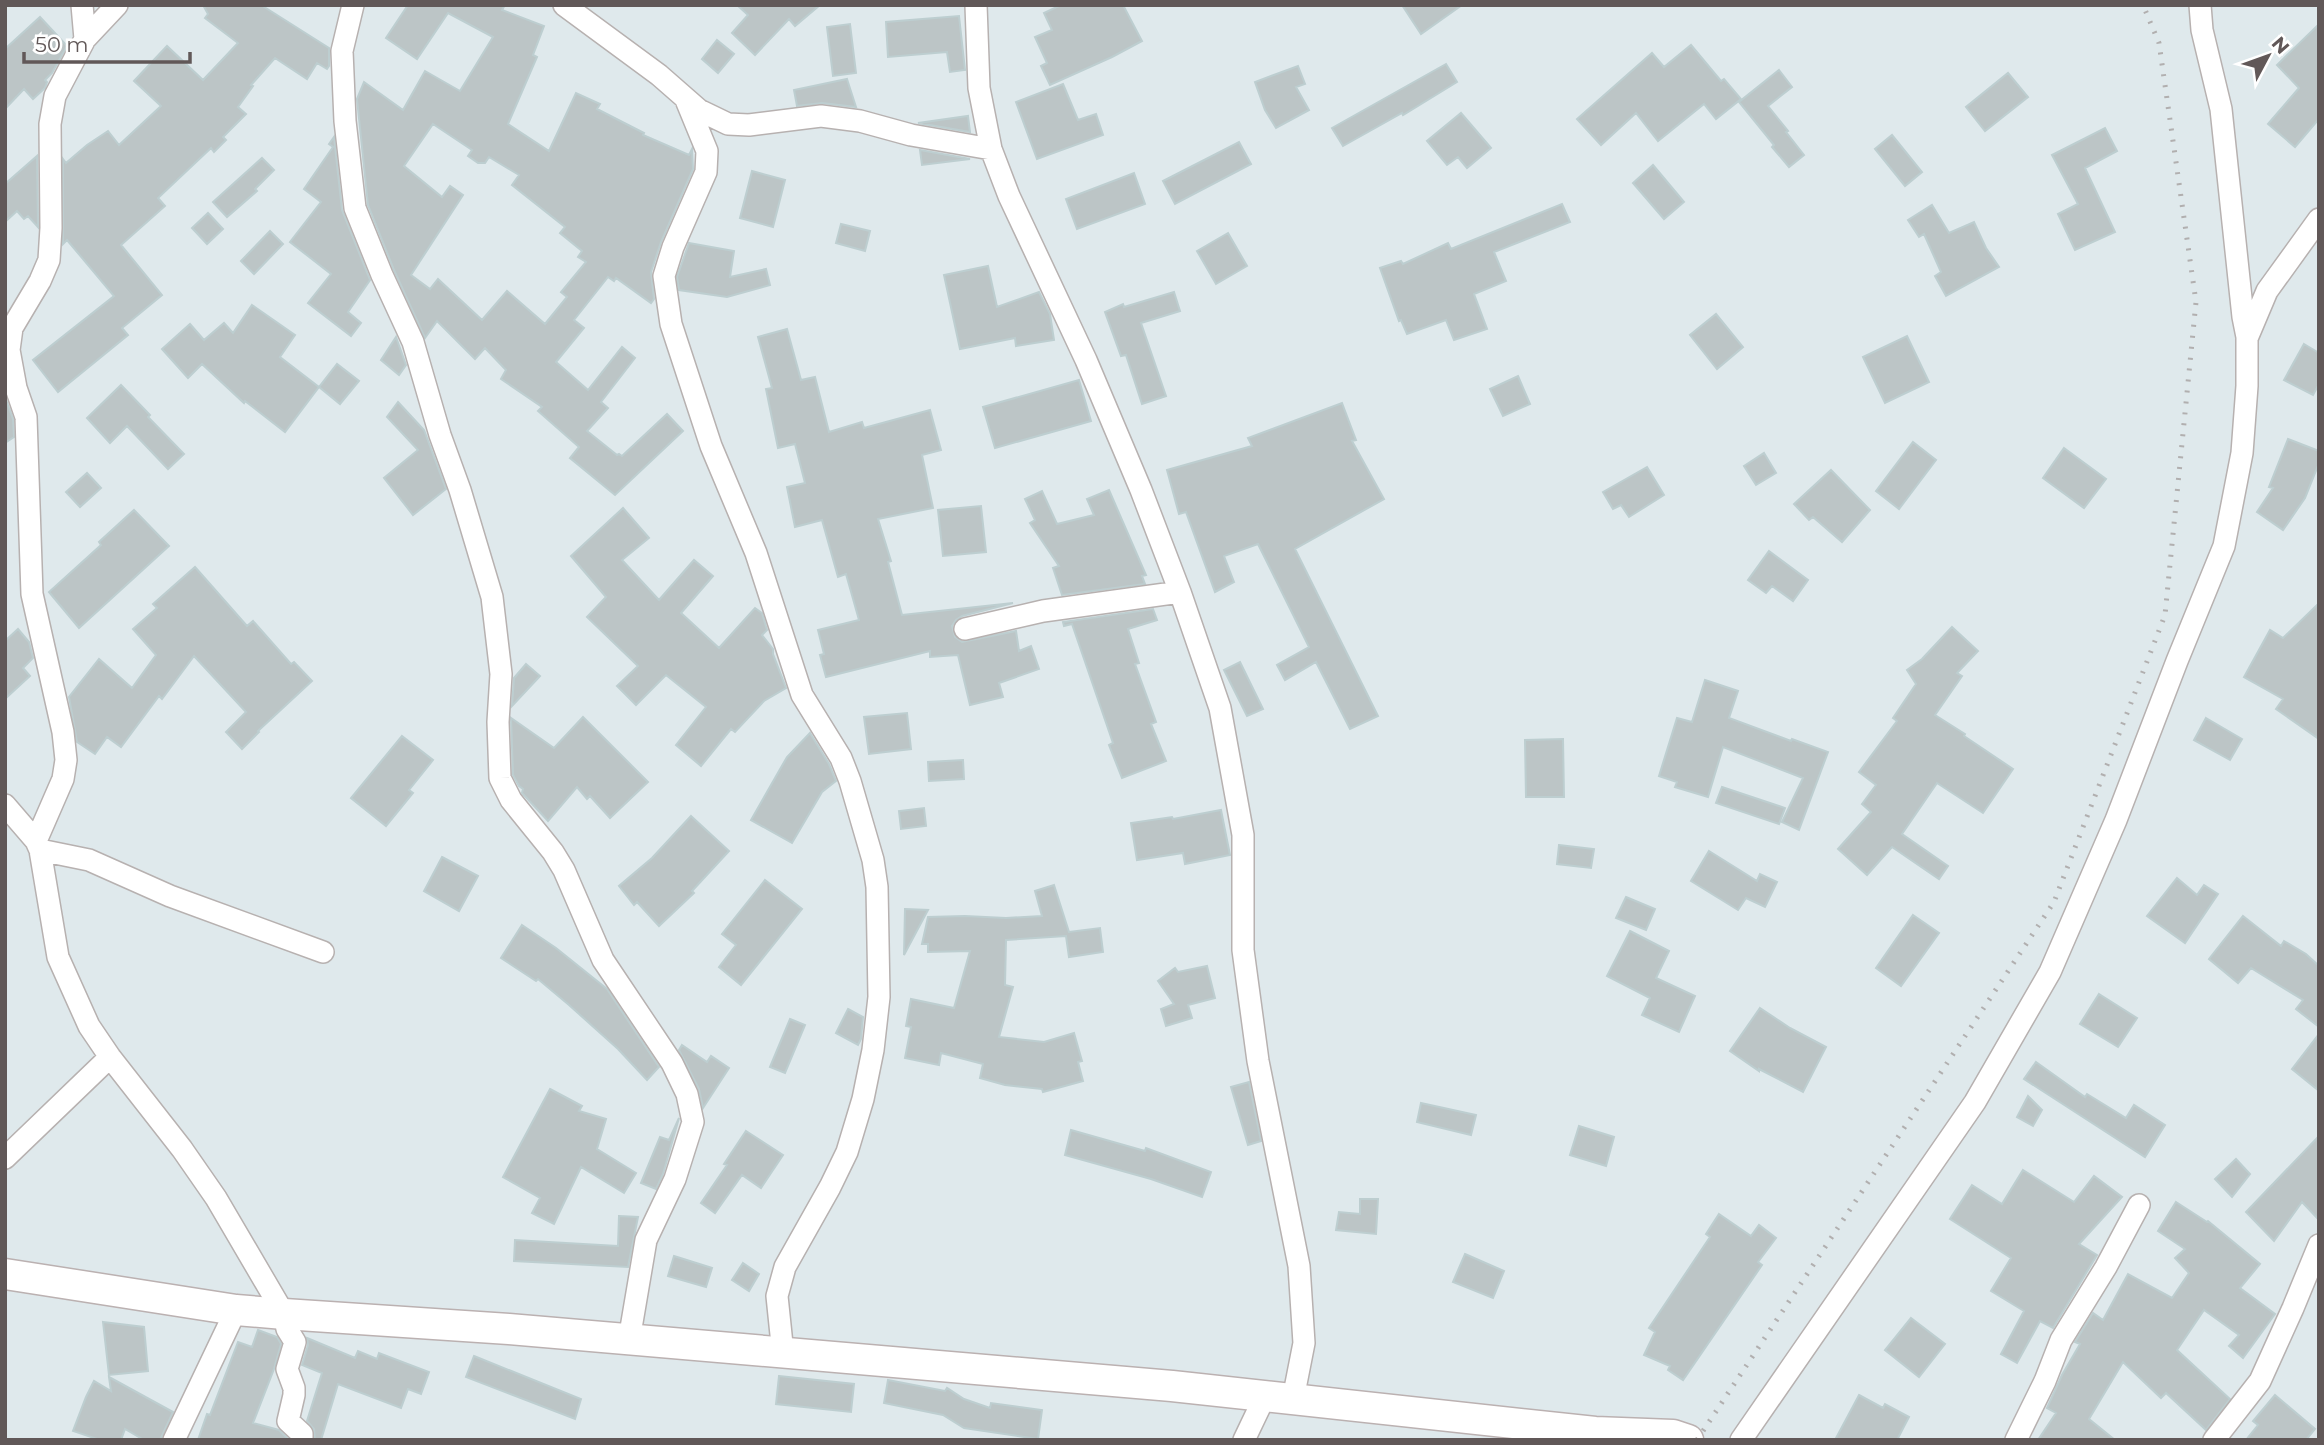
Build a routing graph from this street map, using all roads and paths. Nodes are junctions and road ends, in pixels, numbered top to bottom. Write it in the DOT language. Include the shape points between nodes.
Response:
graph roads {
  1 [pos="82,5"];
  2 [pos="117,5"];
  3 [pos="353,5"];
  4 [pos="564,5"];
  5 [pos="976,5"];
  6 [pos="2200,5"];
  7 [pos="85,40"];
  8 [pos="686,100"];
  9 [pos="991,149"];
  10 [pos="2319,219"];
  11 [pos="8,333"];
  12 [pos="2247,337"];
  13 [pos="5,393"];
  14 [pos="24,413"];
  15 [pos="1180,592"];
  16 [pos="965,629"];
  17 [pos="5,805"];
  18 [pos="38,845"];
  19 [pos="323,952"];
  20 [pos="110,1057"];
  21 [pos="5,1158"];
  22 [pos="2139,1205"];
  23 [pos="2319,1245"];
  24 [pos="5,1274"];
  25 [pos="236,1310"];
  26 [pos="284,1314"];
  27 [pos="629,1340"];
  28 [pos="783,1354"];
  29 [pos="1279,1398"];
  30 [pos="174,1440"];
  31 [pos="302,1440"];
  32 [pos="1244,1440"];
  33 [pos="1688,1440"];
  34 [pos="1741,1440"];
  35 [pos="2016,1440"];
  36 [pos="2214,1440"];
  1 -- 7 [label="street"];
  2 -- 7 [label="street"];
  3 -- 27 [label="street" via="342,51 355,208 413,341 492,597 501,674 500,778 511,800 558,861 603,960 677,1073 693,1122 646,1240"];
  4 -- 8 [label="street" via="660,75"];
  5 -- 9 [label="street" via="979,88"];
  6 -- 12 [label="street" via="2221,108"];
  7 -- 11 [label="street" via="55,96 50,124 49,260"];
  8 -- 9 [label="street" via="728,124 821,116"];
  8 -- 28 [label="street" via="707,151 706,172 664,276 671,324 711,446 756,553 802,695 850,781 877,887 878,997 873,1050 846,1152 785,1267 777,1296"];
  9 -- 15 [label="street" via="1086,360"];
  10 -- 12 [label="street" via="2267,291"];
  11 -- 14 [label="street" via="13,376"];
  12 -- 34 [label="street" via="2242,453 2224,546 2116,820 2050,972 1975,1102"];
  13 -- 14 [label="street"];
  14 -- 18 [label="street" via="32,594 66,760"];
  15 -- 16 [label="street" via="1043,611"];
  15 -- 29 [label="street" via="1220,708 1243,835 1244,962 1299,1266 1304,1343"];
  17 -- 18 [label="street"];
  18 -- 19 [label="street" via="89,860 170,896"];
  18 -- 20 [label="street" via="58,957 89,1026"];
  20 -- 21 [label="street"];
  20 -- 26 [label="street" via="216,1198"];
  22 -- 35 [label="street" via="2062,1340"];
  23 -- 36 [label="street" via="2260,1381"];
  24 -- 25 [label="street"];
  25 -- 26 [label="street"];
  25 -- 30 [label="street"];
  26 -- 27 [label="street"];
  26 -- 31 [label="street" via="295,1342 287,1370 294,1388 288,1421 302,1434"];
  27 -- 28 [label="street"];
  28 -- 29 [label="street"];
  29 -- 32 [label="street"];
  29 -- 33 [label="street"];
}
